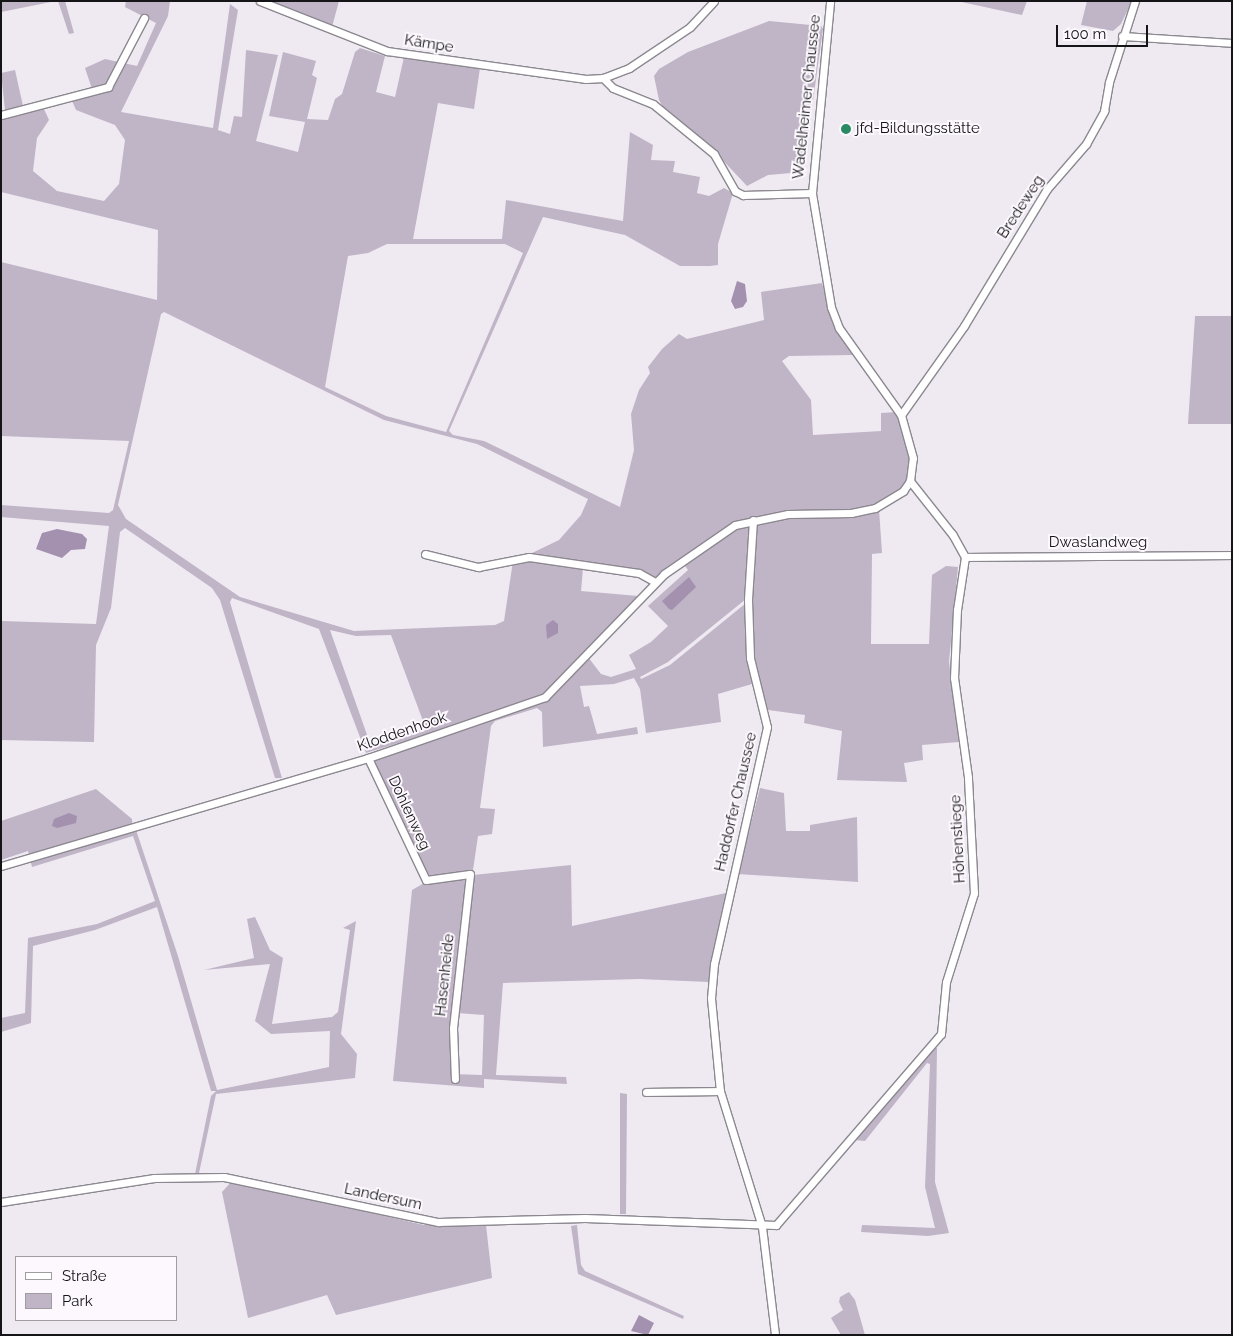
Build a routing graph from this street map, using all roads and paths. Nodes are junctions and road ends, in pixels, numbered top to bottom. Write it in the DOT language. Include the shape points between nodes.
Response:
graph roads {
  1 [pos="260,1"];
  2 [pos="714,1"];
  3 [pos="830,1"];
  4 [pos="1135,1"];
  5 [pos="144,18"];
  6 [pos="1122,36"];
  7 [pos="1232,43"];
  8 [pos="603,78"];
  9 [pos="1,115"];
  10 [pos="812,193"];
  11 [pos="902,415"];
  12 [pos="910,481"];
  13 [pos="753,520"];
  14 [pos="425,554"];
  15 [pos="1232,555"];
  16 [pos="965,557"];
  17 [pos="655,582"];
  18 [pos="368,758"];
  19 [pos="1,866"];
  20 [pos="470,874"];
  21 [pos="455,1079"];
  22 [pos="720,1091"];
  23 [pos="646,1092"];
  24 [pos="1,1202"];
  25 [pos="762,1227"];
  26 [pos="775,1335"];
  1 -- 8 [label="street, Kämpe" via="387,51 560,77"];
  2 -- 8 [label="street, Kämpe" via="706,13 661,48 630,68"];
  3 -- 10 [label="street, Wadelheimer Chaussee"];
  4 -- 6 [label="street, Bredeweg"];
  5 -- 9 [label="street" via="114,80 103,90"];
  6 -- 7 [label="street"];
  6 -- 11 [label="street, Bredeweg" via="1104,111 1086,144 1047,189 964,326"];
  8 -- 10 [label="street" via="613,88 653,104 714,154 735,191 743,194"];
  10 -- 11 [label="street, Wadelheimer Chaussee" via="831,307 838,328"];
  11 -- 12 [label="street, Wadelheimer Chaussee" via="912,458"];
  12 -- 13 [label="street" via="896,498 876,508 851,513 788,514"];
  12 -- 16 [label="street" via="952,534"];
  13 -- 17 [label="street, Kloddenhook" via="735,525 706,542"];
  13 -- 22 [label="street, Haddorfer Chaussee" via="748,600 750,658 767,727 714,964 711,998"];
  14 -- 17 [label="street" via="478,567 530,557 630,572"];
  15 -- 16 [label="street, Dwaslandweg"];
  16 -- 25 [label="street, Höhenstiege" via="957,610 954,678 968,777 974,893 946,982 941,1034 776,1226"];
  17 -- 18 [label="street, Kloddenhook" via="545,697"];
  18 -- 19 [label="street, Kloddenhook"];
  18 -- 20 [label="street, Dohlenweg" via="426,880"];
  20 -- 21 [label="street, Hasenheide" via="453,1028"];
  22 -- 23 [label="street"];
  22 -- 25 [label="street"];
  24 -- 25 [label="street, Landersum" via="154,1178 224,1178 438,1222 585,1218"];
  25 -- 26 [label="street"];
}
